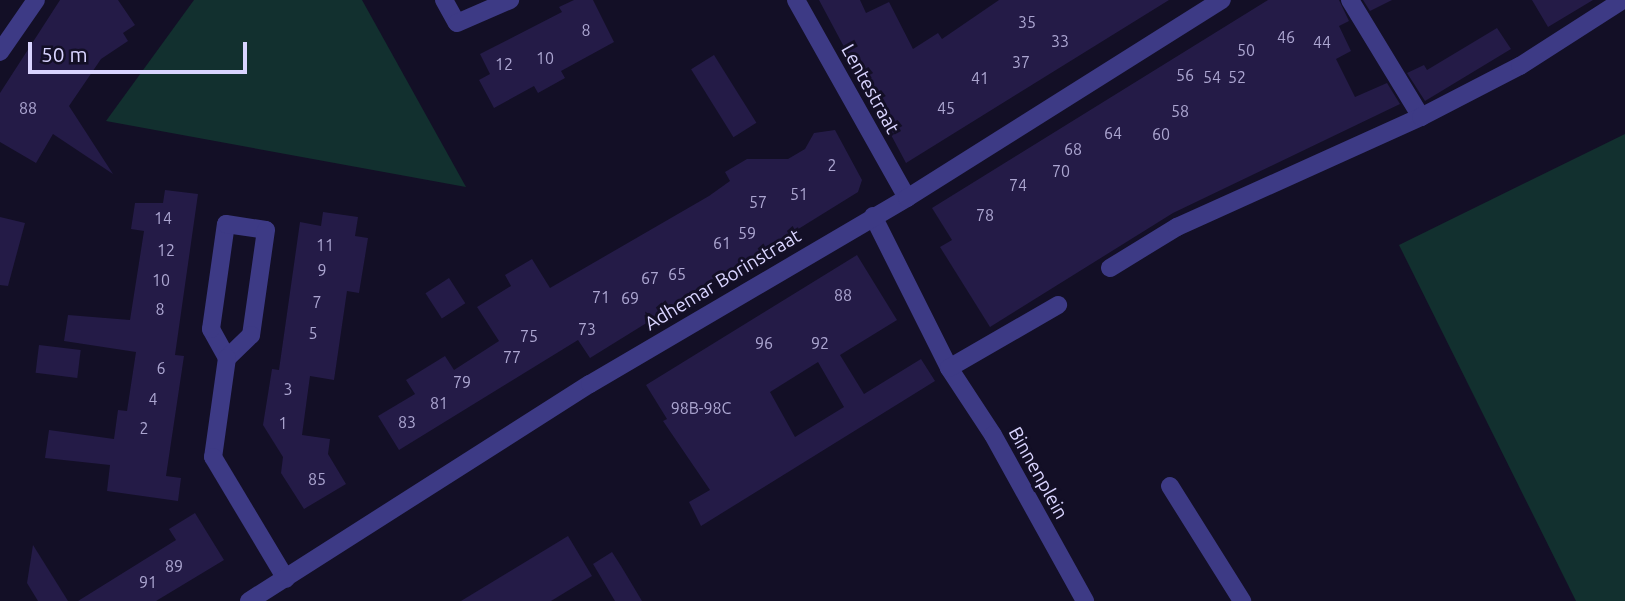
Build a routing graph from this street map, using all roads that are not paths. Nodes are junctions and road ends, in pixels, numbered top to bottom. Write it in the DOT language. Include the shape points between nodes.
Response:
graph roads {
  1 [pos="36,0"];
  2 [pos="444,0"];
  3 [pos="510,0"];
  4 [pos="796,0"];
  5 [pos="1222,0"];
  6 [pos="1350,0"];
  7 [pos="1623,0"];
  8 [pos="0,52"];
  9 [pos="1420,117"];
  10 [pos="907,198"];
  11 [pos="873,216"];
  12 [pos="1110,268"];
  13 [pos="1058,305"];
  14 [pos="227,358"];
  15 [pos="949,368"];
  16 [pos="1170,485"];
  17 [pos="286,579"];
  18 [pos="249,601"];
  19 [pos="1085,601"];
  20 [pos="1242,601"];
  1 -- 8 [label="street"];
  2 -- 3 [label="street" via="457,23"];
  4 -- 10 [label="street, Lentestraat"];
  5 -- 10 [label="street, Adhemar Borinstraat"];
  6 -- 9 [label="street"];
  7 -- 9 [label="street" via="1520,66"];
  9 -- 12 [label="street" via="1177,226"];
  10 -- 11 [label="street, Adhemar Borinstraat"];
  11 -- 15 [label="street, Binnenplein"];
  11 -- 17 [label="street, Adhemar Borinstraat" via="590,384"];
  13 -- 15 [label="street"];
  14 -- 14 [label="street" via="251,335 266,230 226,224 211,329"];
  14 -- 17 [label="street" via="213,457"];
  15 -- 19 [label="street, Binnenplein" via="993,435"];
  16 -- 20 [label="street"];
  17 -- 18 [label="street, Adhemar Borinstraat"];
}
